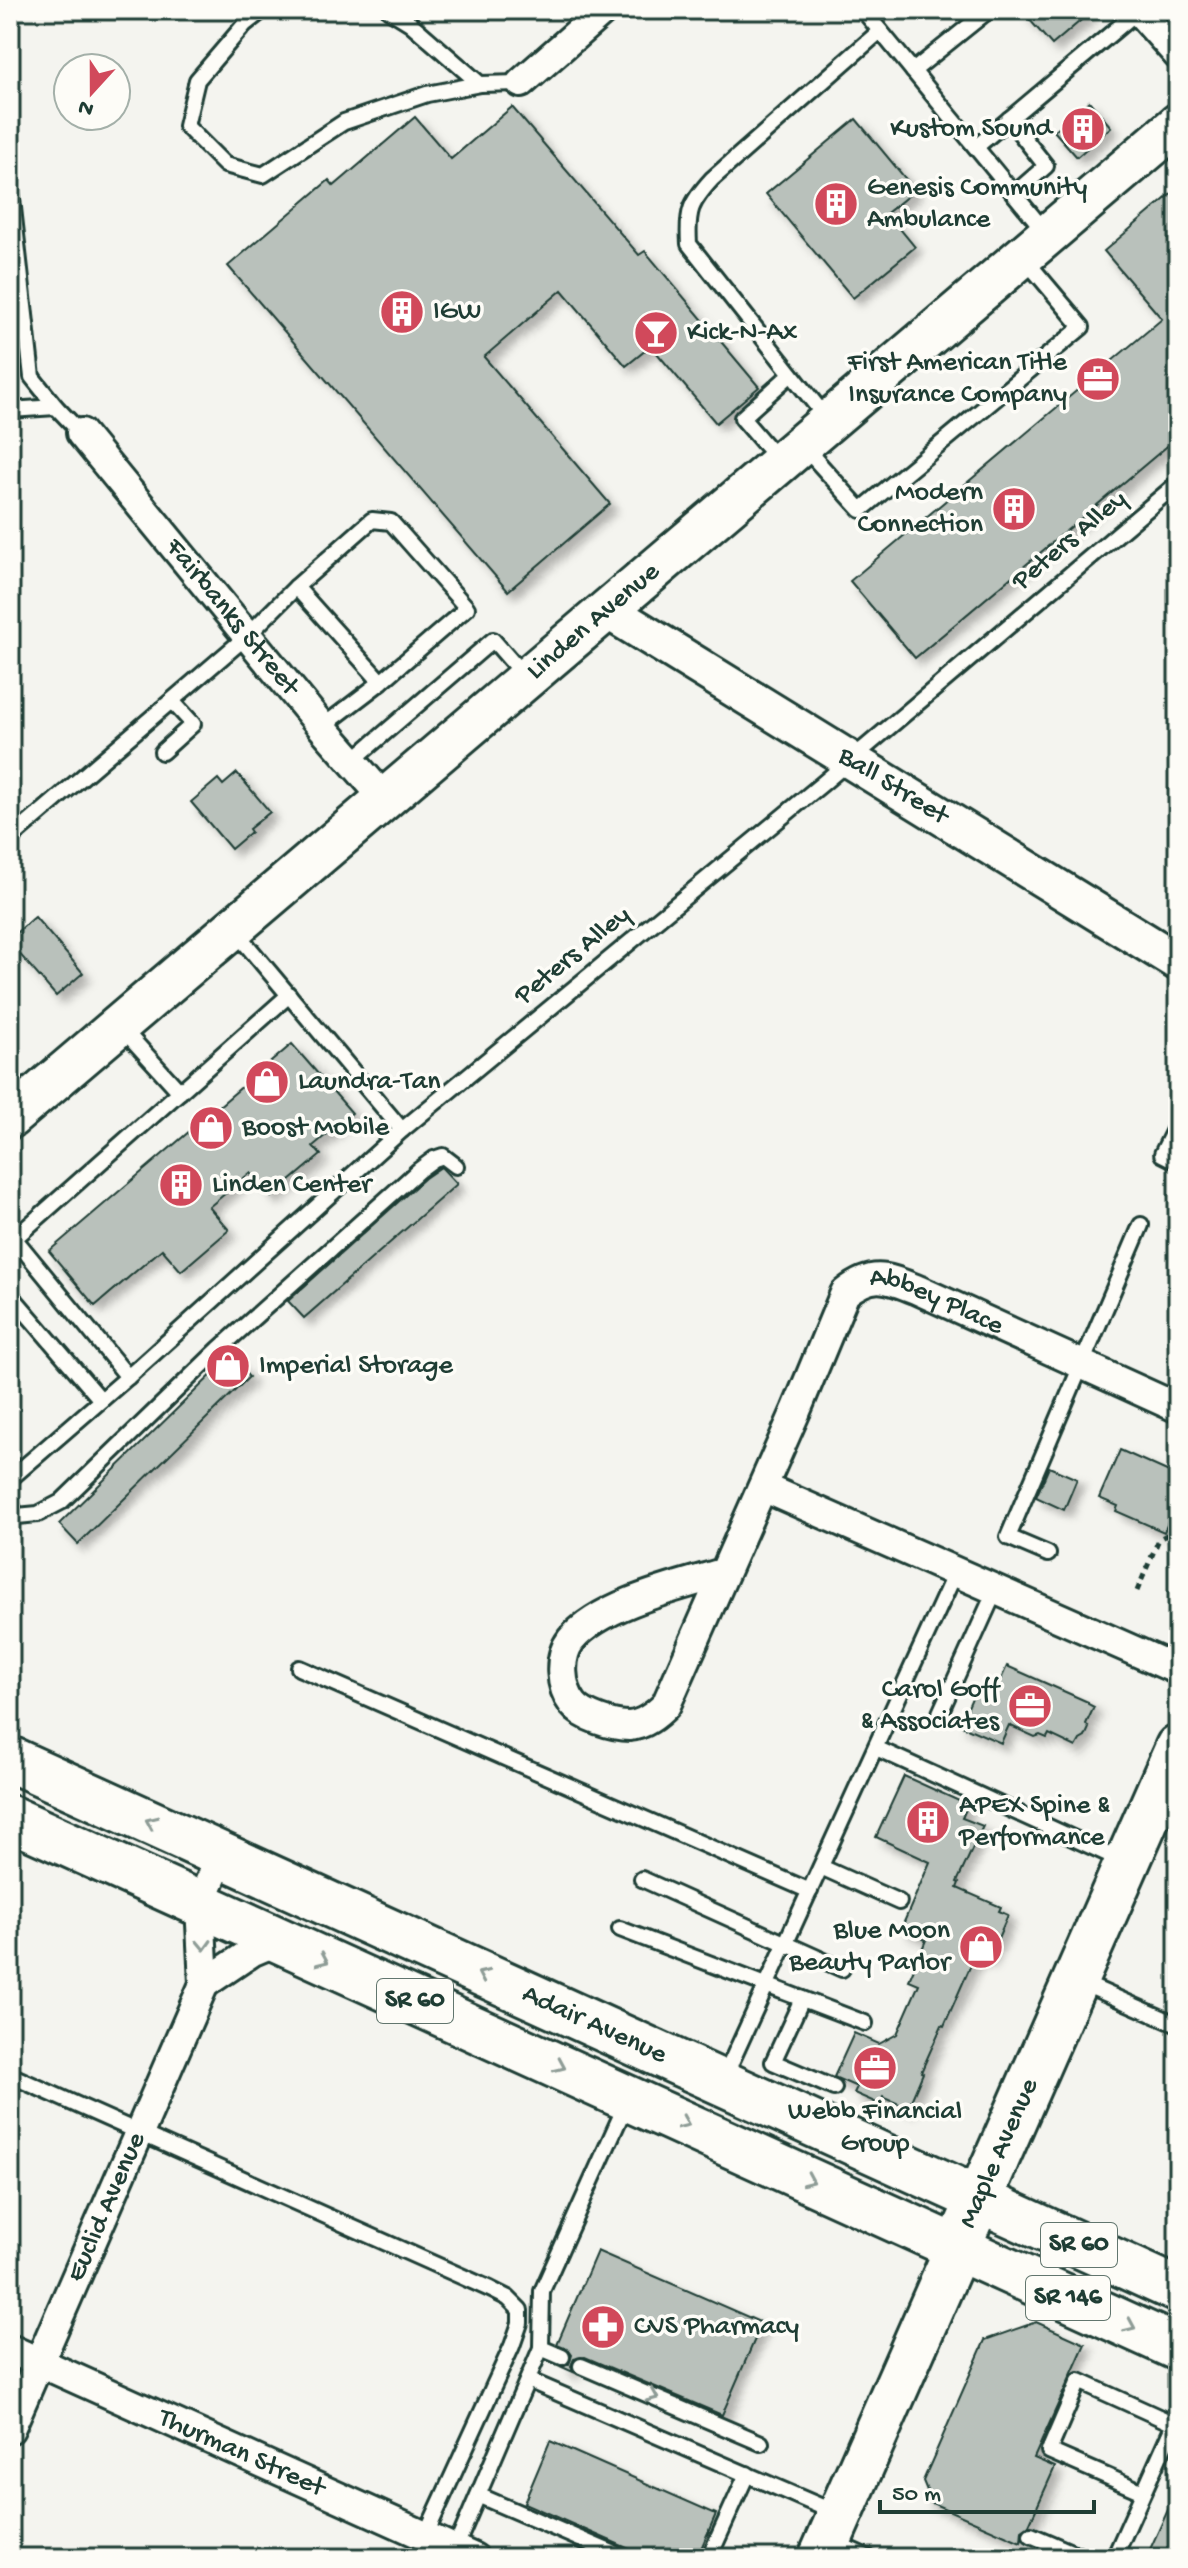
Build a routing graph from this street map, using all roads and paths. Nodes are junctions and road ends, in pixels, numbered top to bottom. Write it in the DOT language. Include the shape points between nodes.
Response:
graph roads {
  1 [pos="263,10"];
  2 [pos="389,10"];
  3 [pos="604,10"];
  4 [pos="863,10"];
  5 [pos="989,10"];
  6 [pos="1138,10"];
  7 [pos="880,31"];
  8 [pos="1178,55"];
  9 [pos="913,71"];
  10 [pos="521,83"];
  11 [pos="480,84"];
  12 [pos="1009,119"];
  13 [pos="1170,136"];
  14 [pos="976,147"];
  15 [pos="10,181"];
  16 [pos="1014,194"];
  17 [pos="12,216"];
  18 [pos="1035,246"];
  19 [pos="791,374"];
  20 [pos="56,407"];
  21 [pos="10,410"];
  22 [pos="81,433"];
  23 [pos="804,443"];
  24 [pos="1178,483"];
  25 [pos="296,587"];
  26 [pos="607,610"];
  27 [pos="247,636"];
  28 [pos="526,679"];
  29 [pos="381,682"];
  30 [pos="172,701"];
  31 [pos="322,727"];
  32 [pos="162,752"];
  33 [pos="851,760"];
  34 [pos="352,761"];
  35 [pos="385,799"];
  36 [pos="10,839"];
  37 [pos="233,928"];
  38 [pos="1178,962"];
  39 [pos="289,995"];
  40 [pos="119,1025"];
  41 [pos="180,1092"];
  42 [pos="10,1118"];
  43 [pos="1178,1122"];
  44 [pos="402,1130"];
  45 [pos="1178,1162"];
  46 [pos="456,1166"];
  47 [pos="1141,1225"];
  48 [pos="12,1236"];
  49 [pos="10,1294"];
  50 [pos="1081,1364"];
  51 [pos="128,1377"];
  52 [pos="101,1400"];
  53 [pos="1178,1408"];
  54 [pos="10,1479"];
  55 [pos="763,1487"];
  56 [pos="10,1504"];
  57 [pos="1178,1529"];
  58 [pos="1048,1554"];
  59 [pos="956,1571"];
  60 [pos="723,1573"];
  61 [pos="996,1589"];
  62 [pos="1137,1591"];
  63 [pos="299,1668"];
  64 [pos="1178,1670"];
  65 [pos="940,1713"];
  66 [pos="1178,1747"];
  67 [pos="876,1748"];
  68 [pos="10,1759"];
  69 [pos="10,1818"];
  70 [pos="222,1854"];
  71 [pos="1127,1862"];
  72 [pos="821,1867"];
  73 [pos="642,1879"];
  74 [pos="810,1891"];
  75 [pos="899,1902"];
  76 [pos="200,1904"];
  77 [pos="620,1929"];
  78 [pos="279,1940"];
  79 [pos="786,1944"];
  80 [pos="842,1969"];
  81 [pos="1076,1980"];
  82 [pos="204,1984"];
  83 [pos="767,1985"];
  84 [pos="802,1999"];
  85 [pos="865,2023"];
  86 [pos="1178,2025"];
  87 [pos="10,2075"];
  88 [pos="721,2084"];
  89 [pos="834,2088"];
  90 [pos="629,2098"];
  91 [pos="140,2135"];
  92 [pos="980,2200"];
  93 [pos="957,2247"];
  94 [pos="1178,2290"];
  95 [pos="541,2348"];
  96 [pos="1178,2348"];
  97 [pos="10,2349"];
  98 [pos="562,2357"];
  99 [pos="40,2363"];
  100 [pos="581,2366"];
  101 [pos="528,2380"];
  102 [pos="1176,2419"];
  103 [pos="10,2429"];
  104 [pos="761,2443"];
  105 [pos="747,2474"];
  106 [pos="1143,2492"];
  107 [pos="480,2496"];
  108 [pos="1031,2535"];
  109 [pos="425,2536"];
  110 [pos="830,2538"];
  111 [pos="465,2554"];
  112 [pos="624,2558"];
  113 [pos="709,2558"];
  114 [pos="869,2558"];
  115 [pos="1085,2558"];
  116 [pos="1114,2558"];
  1 -- 11 [label="lane" via="197,80 186,126 225,165 263,175 344,122 427,94"];
  2 -- 11 [label="lane"];
  3 -- 10 [label="street"];
  4 -- 7 [label="lane"];
  5 -- 9 [label="lane"];
  6 -- 8 [label="street"];
  6 -- 12 [label="lane"];
  7 -- 9 [label="lane"];
  7 -- 19 [label="lane" via="693,200 689,244"];
  9 -- 14 [label="lane"];
  10 -- 11 [label="lane"];
  12 -- 14 [label="lane"];
  12 -- 16 [label="lane" via="1046,166"];
  13 -- 18 [label="main road, Linden Avenue"];
  14 -- 16 [label="lane"];
  15 -- 17 [label="lane"];
  16 -- 18 [label="lane"];
  17 -- 20 [label="lane" via="32,377"];
  18 -- 23 [label="main road, Linden Avenue"];
  18 -- 23 [label="lane" via="1082,327 861,510"];
  19 -- 23 [label="lane"];
  19 -- 23 [label="lane" via="742,418"];
  20 -- 21 [label="lane"];
  20 -- 22 [label="lane"];
  22 -- 27 [label="street, Fairbanks Street"];
  23 -- 26 [label="main road, Linden Avenue"];
  24 -- 33 [label="lane, Peters Alley"];
  25 -- 27 [label="lane"];
  25 -- 29 [label="lane"];
  25 -- 29 [label="lane" via="372,520 391,522 467,608"];
  26 -- 28 [label="main road, Linden Avenue"];
  26 -- 33 [label="street, Ball Street"];
  27 -- 30 [label="lane"];
  27 -- 31 [label="street, Fairbanks Street"];
  28 -- 34 [label="lane" via="493,640"];
  28 -- 35 [label="main road, Linden Avenue"];
  29 -- 31 [label="lane"];
  30 -- 32 [label="lane" via="193,724"];
  30 -- 36 [label="lane"];
  31 -- 34 [label="street, Fairbanks Street"];
  33 -- 38 [label="street, Ball Street"];
  33 -- 44 [label="lane, Peters Alley"];
  34 -- 35 [label="street, Fairbanks Street"];
  35 -- 37 [label="main road, Linden Avenue"];
  37 -- 39 [label="lane"];
  37 -- 40 [label="main road, Linden Avenue"];
  39 -- 41 [label="lane"];
  39 -- 44 [label="lane"];
  40 -- 41 [label="lane"];
  40 -- 42 [label="main road, Linden Avenue"];
  41 -- 48 [label="lane"];
  43 -- 45 [label="lane" via="1162,1154"];
  44 -- 51 [label="lane, Peters Alley"];
  46 -- 56 [label="lane" via="443,1156 419,1170 219,1349 61,1502 38,1514 17,1516"];
  47 -- 50 [label="lane"];
  48 -- 51 [label="lane"];
  49 -- 52 [label="lane"];
  50 -- 53 [label="street, Abbey Place"];
  50 -- 55 [label="street, Abbey Place" via="886,1277 860,1281 845,1293"];
  50 -- 58 [label="lane" via="1008,1537"];
  51 -- 52 [label="lane, Peters Alley"];
  52 -- 54 [label="lane, Peters Alley"];
  55 -- 59 [label="street"];
  55 -- 60 [label="street, Abbey Place"];
  57 -- 62 [label="path" via="1159,1539"];
  59 -- 61 [label="street"];
  59 -- 67 [label="lane"];
  60 -- 60 [label="street, Abbey Place" via="641,1598 592,1622 570,1641 561,1664 574,1706 601,1721 631,1726 651,1719 666,1705"];
  61 -- 64 [label="street"];
  61 -- 65 [label="lane"];
  63 -- 74 [label="lane"];
  66 -- 71 [label="main road, Maple Avenue"];
  67 -- 71 [label="lane"];
  67 -- 72 [label="lane"];
  70 -- 68 [label="main road, Adair Avenue / SR 60, one-way"];
  69 -- 76 [label="main road, Adair Avenue / SR 60"];
  70 -- 76 [label="street, Euclid Avenue"];
  88 -- 70 [label="main road, Adair Avenue / SR 60, one-way"];
  71 -- 81 [label="main road, Maple Avenue"];
  72 -- 74 [label="lane"];
  72 -- 75 [label="lane"];
  73 -- 79 [label="lane"];
  74 -- 79 [label="lane"];
  76 -- 78 [label="main road, Adair Avenue / SR 60"];
  76 -- 82 [label="street, Euclid Avenue, one-way"];
  77 -- 83 [label="lane"];
  78 -- 82 [label="street"];
  78 -- 90 [label="main road, Adair Avenue / SR 60, one-way"];
  79 -- 80 [label="lane"];
  79 -- 83 [label="lane"];
  81 -- 86 [label="lane"];
  81 -- 92 [label="main road, Maple Avenue"];
  82 -- 91 [label="street, Euclid Avenue"];
  83 -- 84 [label="lane"];
  83 -- 88 [label="lane"];
  84 -- 85 [label="lane"];
  84 -- 89 [label="lane" via="773,2062"];
  87 -- 91 [label="lane"];
  88 -- 92 [label="main road, Adair Avenue / SR 60"];
  90 -- 93 [label="main road, Adair Avenue / SR 60, one-way"];
  90 -- 95 [label="lane" via="542,2291"];
  91 -- 99 [label="street, Euclid Avenue"];
  91 -- 109 [label="lane" via="490,2289 520,2310 512,2346"];
  92 -- 93 [label="main road, Maple Avenue"];
  92 -- 94 [label="main road, Adair Avenue / SR 60"];
  93 -- 96 [label="main road, Adair Avenue / SR 146, one-way"];
  93 -- 110 [label="main road, Maple Avenue"];
  95 -- 98 [label="lane"];
  95 -- 101 [label="lane"];
  97 -- 99 [label="street, Thurman Street"];
  99 -- 103 [label="street, Euclid Avenue"];
  99 -- 109 [label="street, Thurman Street"];
  100 -- 104 [label="lane, one-way"];
  101 -- 105 [label="lane"];
  101 -- 107 [label="lane"];
  102 -- 106 [label="lane"];
  102 -- 106 [label="lane" via="1079,2381 1049,2451"];
  105 -- 110 [label="lane"];
  105 -- 113 [label="lane"];
  106 -- 116 [label="lane"];
  107 -- 111 [label="lane"];
  107 -- 112 [label="lane"];
  108 -- 115 [label="lane"];
  109 -- 111 [label="street, Thurman Street"];
  110 -- 114 [label="lane"];
}
